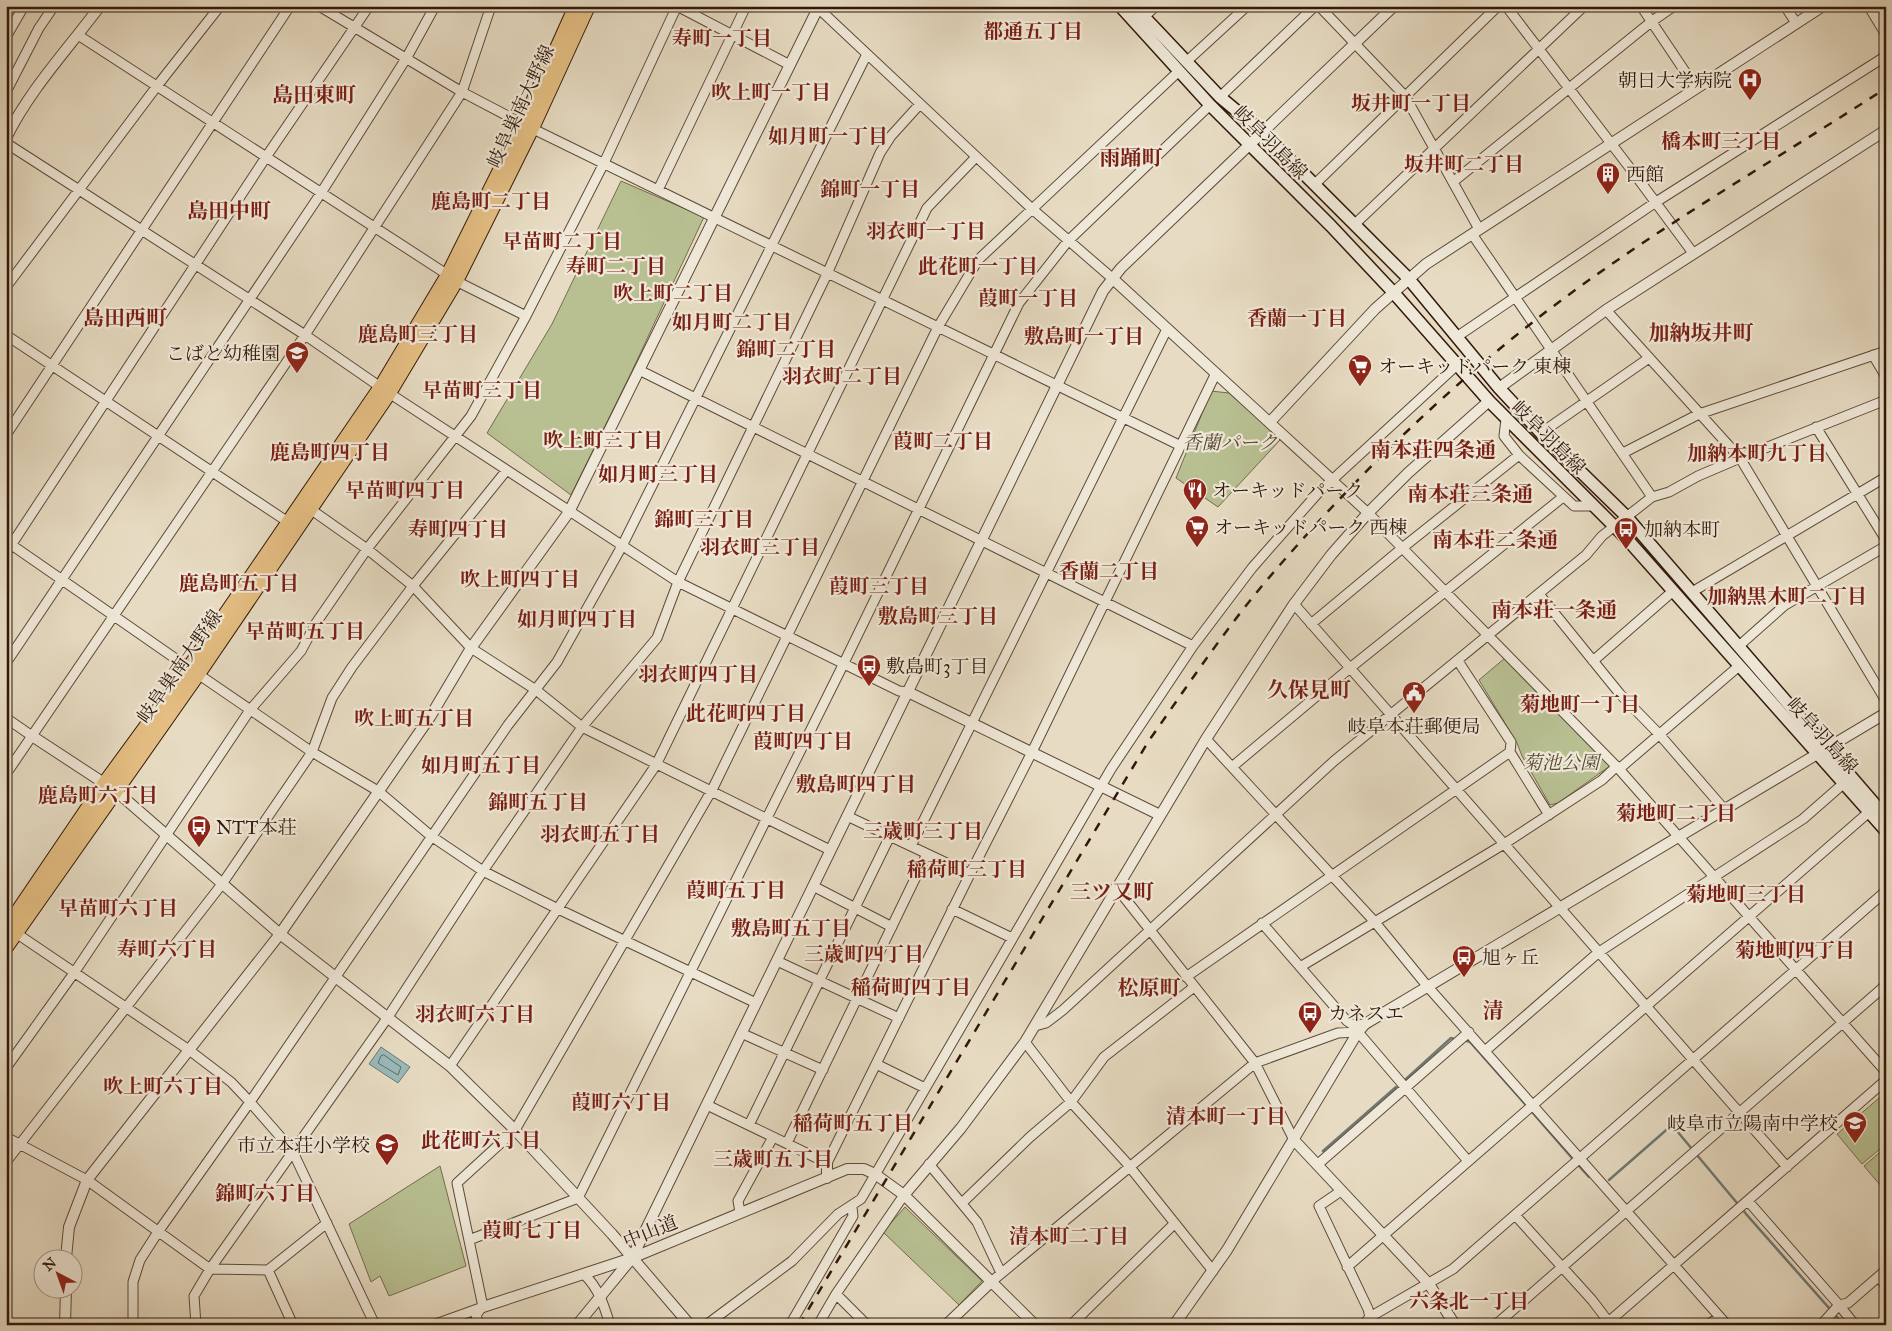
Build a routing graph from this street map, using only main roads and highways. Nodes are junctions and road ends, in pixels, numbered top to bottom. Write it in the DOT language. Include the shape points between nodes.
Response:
graph roads {
  1 [pos="576,6"];
  2 [pos="588,6"];
  3 [pos="1120,6"];
  4 [pos="1134,6"];
  5 [pos="1182,66"];
  6 [pos="527,126"];
  7 [pos="306,506"];
  8 [pos="193,671"];
  9 [pos="1886,817"];
  10 [pos="1886,831"];
  11 [pos="9,929"];
  12 [pos="6,947"];
  1 -- 6 [label="main road, 岐阜巣南大野線"];
  2 -- 6 [label="main road, 岐阜巣南大野線"];
  3 -- 5 [label="main road, 岐阜羽島線"];
  4 -- 5 [label="main road, 岐阜羽島線"];
  5 -- 9 [label="main road, 岐阜羽島線" via="1262,132 1408,278 1541,434 1626,516"];
  5 -- 10 [label="main road, 岐阜羽島線" via="1210,106 1331,226 1489,401 1614,526"];
  6 -- 7 [label="main road, 岐阜巣南大野線" via="452,278 385,390"];
  7 -- 8 [label="main road, 岐阜巣南大野線"];
  7 -- 8 [label="main road, 岐阜巣南大野線" via="288,522"];
  8 -- 11 [label="main road, 岐阜巣南大野線"];
  11 -- 12 [label="main road, 岐阜巣南大野線"];
}
